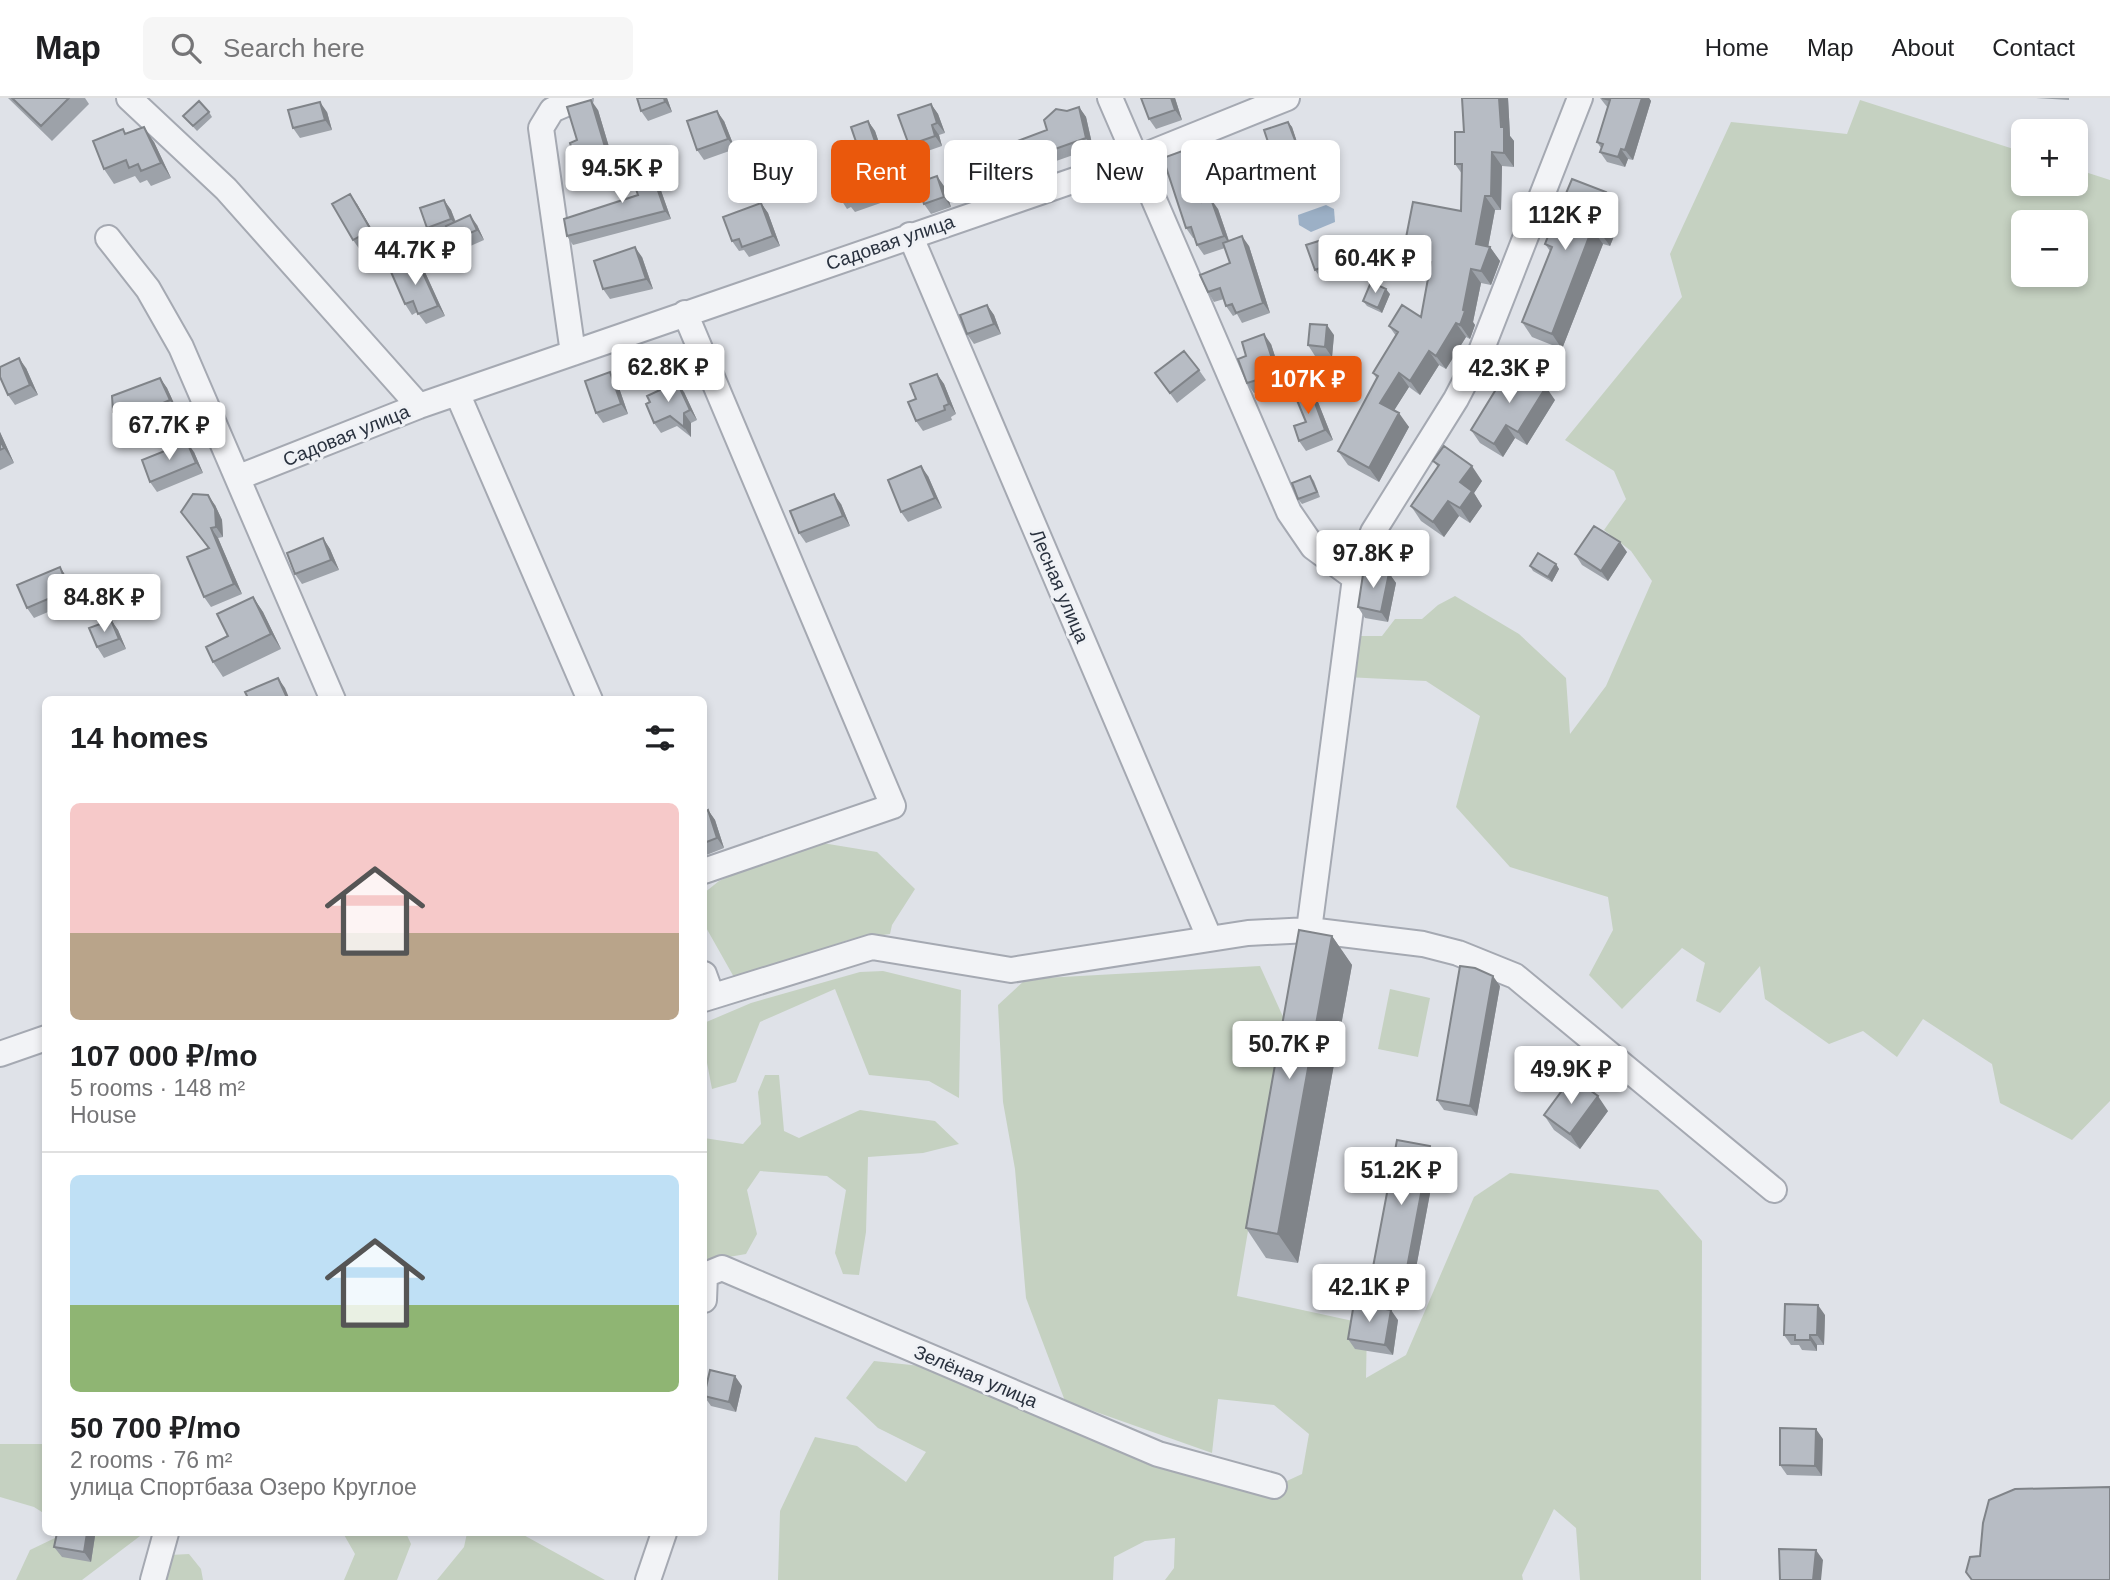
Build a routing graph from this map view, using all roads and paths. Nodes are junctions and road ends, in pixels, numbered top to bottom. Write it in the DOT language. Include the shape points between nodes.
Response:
graph roads {
  1 [pos="129,98"];
  2 [pos="580,98"];
  3 [pos="1110,98"];
  4 [pos="1287,98"];
  5 [pos="1580,98"];
  6 [pos="1128,140"];
  7 [pos="1167,146"];
  8 [pos="1071,181"];
  9 [pos="1155,203"];
  10 [pos="910,235"];
  11 [pos="108,238"];
  12 [pos="685,313"];
  13 [pos="573,353"];
  14 [pos="458,394"];
  15 [pos="419,406"];
  16 [pos="239,477"];
  17 [pos="1355,578"];
  18 [pos="331,696"];
  19 [pos="588,696"];
  20 [pos="707,870"];
  21 [pos="1309,930"];
  22 [pos="1209,937"];
  23 [pos="707,990"];
  24 [pos="42,1039"];
  25 [pos="0,1054"];
  26 [pos="1774,1190"];
  27 [pos="707,1274"];
  28 [pos="1274,1486"];
  29 [pos="165,1536"];
  30 [pos="663,1536"];
  31 [pos="153,1580"];
  32 [pos="648,1580"];
  1 -- 15 [label="street" via="235,198"];
  2 -- 13 [label="street" via="552,110 541,128"];
  3 -- 6 [label="street"];
  4 -- 7 [label="street, Садовая улица"];
  5 -- 17 [label="street" via="1481,351 1373,532"];
  8 -- 10 [label="street, Садовая улица"];
  9 -- 17 [label="street" via="1289,512 1313,547"];
  10 -- 12 [label="street, Садовая улица"];
  10 -- 22 [label="street, Лесная улица"];
  11 -- 16 [label="street" via="148,289 181,347"];
  12 -- 13 [label="street, Садовая улица"];
  12 -- 20 [label="street" via="893,806"];
  13 -- 14 [label="street, Садовая улица"];
  14 -- 15 [label="street, Садовая улица"];
  14 -- 19 [label="street"];
  15 -- 16 [label="street, Садовая улица"];
  16 -- 18 [label="street"];
  17 -- 21 [label="street"];
  21 -- 22 [label="street"];
  21 -- 26 [label="street" via="1423,944 1515,976"];
  22 -- 23 [label="street" via="1011,970 872,947"];
  24 -- 25 [label="street"];
  27 -- 28 [label="street, Зелёная улица" via="722,1268 1158,1454"];
  29 -- 31 [label="street"];
  30 -- 32 [label="street"];
}
